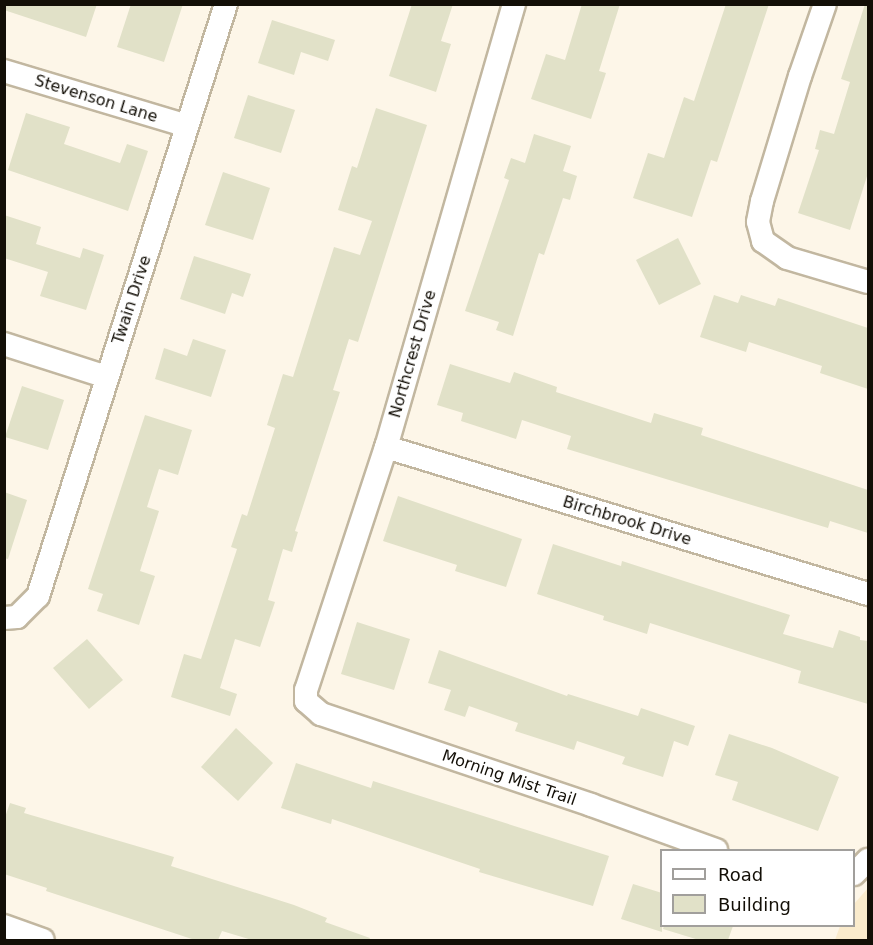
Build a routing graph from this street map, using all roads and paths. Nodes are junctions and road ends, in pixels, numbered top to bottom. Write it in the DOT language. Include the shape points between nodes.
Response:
graph roads {
  1 [pos="226,4"];
  2 [pos="514,4"];
  3 [pos="825,4"];
  4 [pos="4,71"];
  5 [pos="187,126"];
  6 [pos="868,282"];
  7 [pos="4,344"];
  8 [pos="107,377"];
  9 [pos="386,447"];
  10 [pos="868,594"];
  11 [pos="4,618"];
  12 [pos="306,701"];
  13 [pos="713,849"];
  14 [pos="868,860"];
  15 [pos="855,873"];
  16 [pos="4,927"];
  17 [pos="42,940"];
  1 -- 5 [label="street, Twain Drive"];
  2 -- 9 [label="street, Northcrest Drive"];
  3 -- 6 [label="street" via="758,222 763,241 787,258"];
  4 -- 5 [label="street, Stevenson Lane"];
  5 -- 8 [label="street, Twain Drive"];
  7 -- 8 [label="street"];
  8 -- 11 [label="street, Twain Drive" via="38,596 17,617"];
  9 -- 10 [label="street, Birchbrook Drive"];
  9 -- 12 [label="street, Northcrest Drive" via="306,690"];
  12 -- 13 [label="street, Morning Mist Trail" via="321,714"];
  14 -- 15 [label="street"];
  16 -- 17 [label="street"];
}
